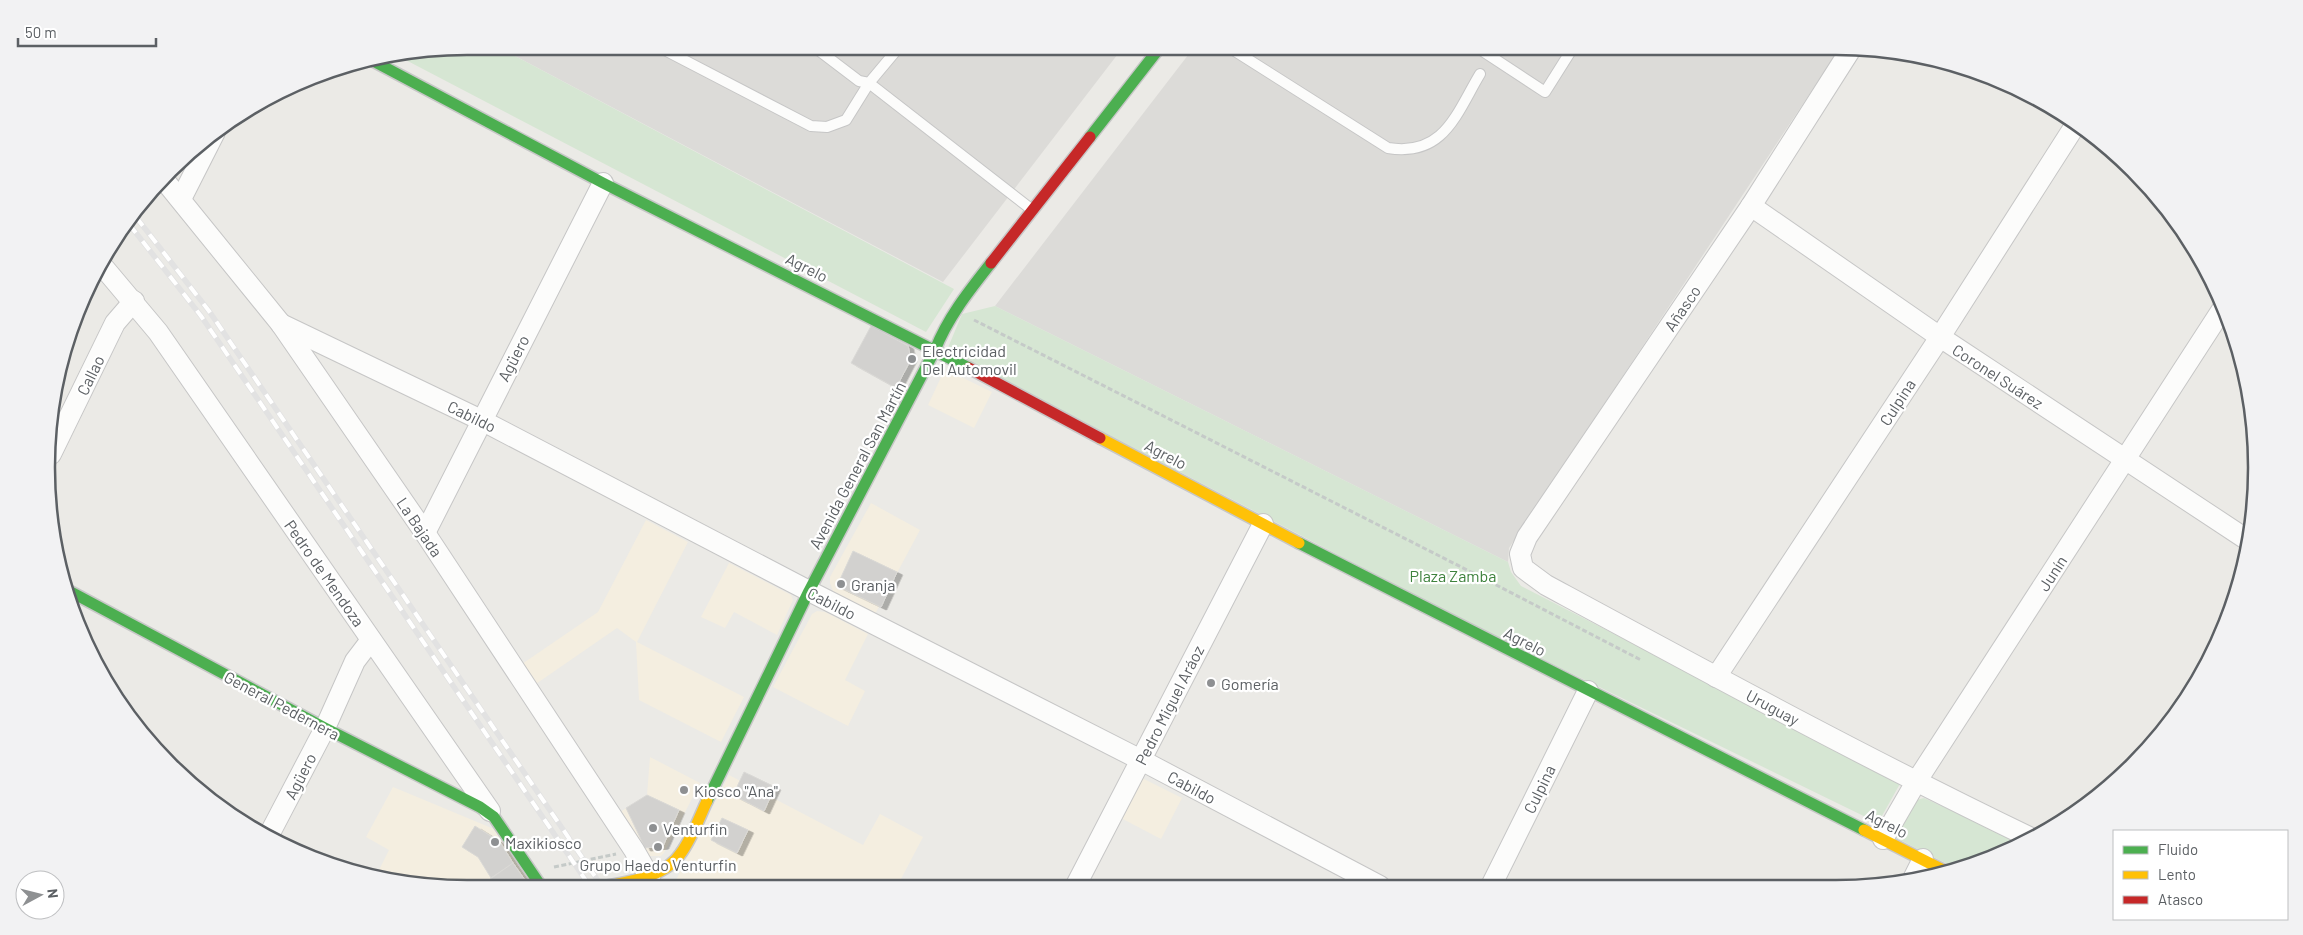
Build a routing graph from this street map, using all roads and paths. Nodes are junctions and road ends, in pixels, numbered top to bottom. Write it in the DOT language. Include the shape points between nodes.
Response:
graph roads {
  1 [pos="674,55"];
  2 [pos="825,55"];
  3 [pos="892,55"];
  4 [pos="1154,55"];
  5 [pos="1241,55"];
  6 [pos="1489,55"];
  7 [pos="1568,55"];
  8 [pos="1847,55"];
  9 [pos="380,65"];
  10 [pos="1480,74"];
  11 [pos="869,83"];
  12 [pos="2072,130"];
  13 [pos="207,148"];
  14 [pos="168,184"];
  15 [pos="603,184"];
  16 [pos="181,199"];
  17 [pos="1751,206"];
  18 [pos="1033,210"];
  19 [pos="106,269"];
  20 [pos="134,301"];
  21 [pos="2219,315"];
  22 [pos="971,319"];
  23 [pos="281,324"];
  24 [pos="1940,337"];
  25 [pos="936,350"];
  26 [pos="481,420"];
  27 [pos="56,444"];
  28 [pos="2126,460"];
  29 [pos="1263,524"];
  30 [pos="424,533"];
  31 [pos="2242,536"];
  32 [pos="1523,568"];
  33 [pos="809,592"];
  34 [pos="75,595"];
  35 [pos="372,640"];
  36 [pos="1642,660"];
  37 [pos="1716,677"];
  38 [pos="1588,691"];
  39 [pos="324,728"];
  40 [pos="1141,760"];
  41 [pos="1916,782"];
  42 [pos="494,817"];
  43 [pos="271,830"];
  44 [pos="2023,835"];
  45 [pos="1883,839"];
  46 [pos="634,850"];
  47 [pos="1924,860"];
  48 [pos="1937,867"];
  49 [pos="531,871"];
  50 [pos="1917,872"];
  51 [pos="537,880"];
  52 [pos="650,880"];
  53 [pos="658,880"];
  54 [pos="1079,880"];
  55 [pos="1369,880"];
  56 [pos="1494,880"];
  1 -- 11 [label="lane" via="811,126 827,127 846,120"];
  2 -- 11 [label="lane" via="859,81"];
  3 -- 11 [label="lane"];
  4 -- 18 [label="street, Avenida General San Martín"];
  5 -- 10 [label="lane" via="1388,148 1400,150 1418,148 1447,131"];
  6 -- 7 [label="lane" via="1545,92"];
  8 -- 17 [label="street, Añasco"];
  9 -- 15 [label="street, Agrelo"];
  11 -- 18 [label="lane"];
  12 -- 24 [label="street, Culpina"];
  13 -- 16 [label="street"];
  14 -- 16 [label="street, La Bajada"];
  15 -- 25 [label="street, Agrelo"];
  15 -- 26 [label="street, Agüero"];
  16 -- 23 [label="street, La Bajada"];
  17 -- 24 [label="street, Coronel Suárez"];
  17 -- 32 [label="street, Añasco" via="1527,536 1520,554"];
  18 -- 25 [label="street, Avenida General San Martín" via="953,312"];
  19 -- 20 [label="street, Pedro de Mendoza"];
  20 -- 27 [label="street, Callao" via="115,323"];
  20 -- 35 [label="street, Pedro de Mendoza"];
  21 -- 28 [label="street, Junín"];
  22 -- 36 [label="path"];
  23 -- 26 [label="street, Cabildo"];
  23 -- 30 [label="street, La Bajada"];
  24 -- 28 [label="street, Coronel Suárez"];
  24 -- 37 [label="street, Culpina"];
  25 -- 29 [label="street, Agrelo"];
  25 -- 33 [label="street, Avenida General San Martín"];
  26 -- 30 [label="street, Agüero"];
  26 -- 33 [label="street, Cabildo"];
  28 -- 31 [label="street, Coronel Suárez"];
  28 -- 41 [label="street, Junín"];
  29 -- 38 [label="street, Agrelo"];
  29 -- 40 [label="street, Pedro Miguel Aráoz"];
  30 -- 46 [label="street, La Bajada"];
  32 -- 37 [label="street, Uruguay" via="1546,585"];
  33 -- 40 [label="street, Cabildo"];
  33 -- 53 [label="street, Avenida General San Martín" via="681,854"];
  34 -- 39 [label="street, General Pedernera"];
  35 -- 39 [label="street, Agüero" via="355,661"];
  35 -- 42 [label="street, Pedro de Mendoza"];
  37 -- 41 [label="street, Uruguay"];
  38 -- 45 [label="street, Agrelo"];
  38 -- 56 [label="street, Culpina"];
  39 -- 42 [label="street, General Pedernera"];
  39 -- 43 [label="street, Agüero"];
  40 -- 54 [label="street, Pedro Miguel Aráoz"];
  40 -- 55 [label="street, Cabildo"];
  41 -- 44 [label="street, Uruguay"];
  41 -- 45 [label="street, Junín"];
  42 -- 49 [label="street, Pedro de Mendoza"];
  45 -- 47 [label="street, Agrelo"];
  46 -- 49 [label="path"];
  46 -- 52 [label="street, La Bajada"];
  47 -- 48 [label="street, Agrelo"];
  47 -- 50 [label="street"];
  49 -- 51 [label="street, Pedro de Mendoza"];
}
